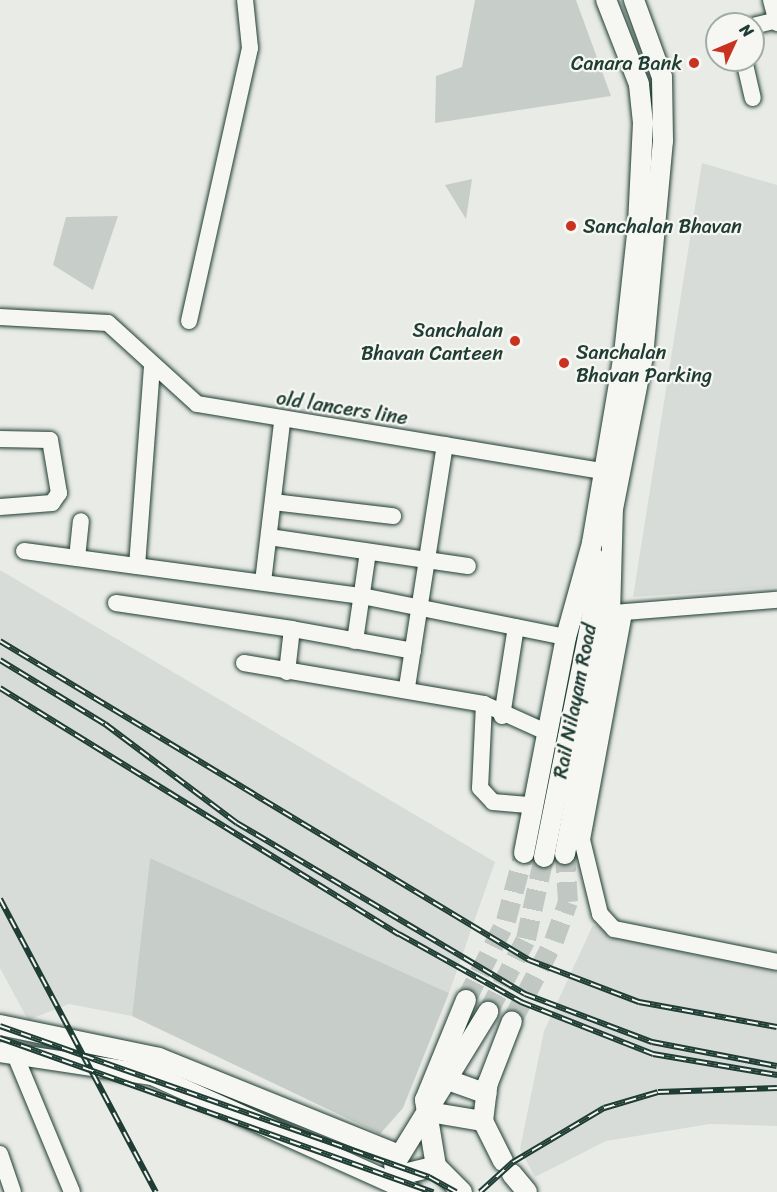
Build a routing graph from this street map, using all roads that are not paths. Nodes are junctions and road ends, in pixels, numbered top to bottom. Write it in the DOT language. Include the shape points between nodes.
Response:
graph roads {
  1 [pos="245,0"];
  2 [pos="606,0"];
  3 [pos="634,0"];
  4 [pos="771,0"];
  5 [pos="777,21"];
  6 [pos="747,72"];
  7 [pos="753,98"];
  8 [pos="0,317"];
  9 [pos="189,321"];
  10 [pos="153,365"];
  11 [pos="282,422"];
  12 [pos="0,439"];
  13 [pos="445,445"];
  14 [pos="600,471"];
  15 [pos="273,502"];
  16 [pos="0,507"];
  17 [pos="393,516"];
  18 [pos="81,522"];
  19 [pos="269,537"];
  20 [pos="592,543"];
  21 [pos="24,551"];
  22 [pos="368,552"];
  23 [pos="77,558"];
  24 [pos="428,560"];
  25 [pos="137,566"];
  26 [pos="468,566"];
  27 [pos="263,582"];
  28 [pos="362,596"];
  29 [pos="777,600"];
  30 [pos="116,603"];
  31 [pos="420,606"];
  32 [pos="617,613"];
  33 [pos="516,627"];
  34 [pos="292,629"];
  35 [pos="566,637"];
  36 [pos="355,641"];
  37 [pos="413,651"];
  38 [pos="244,663"];
  39 [pos="287,672"];
  40 [pos="407,687"];
  41 [pos="484,704"];
  42 [pos="502,716"];
  43 [pos="546,732"];
  44 [pos="531,805"];
  45 [pos="524,853"];
  46 [pos="565,854"];
  47 [pos="544,857"];
  48 [pos="777,962"];
  49 [pos="466,1000"];
  50 [pos="488,1012"];
  51 [pos="512,1021"];
  52 [pos="0,1027"];
  53 [pos="8,1054"];
  54 [pos="448,1080"];
  55 [pos="487,1094"];
  56 [pos="429,1112"];
  57 [pos="483,1121"];
  58 [pos="0,1154"];
  59 [pos="399,1155"];
  60 [pos="436,1166"];
  61 [pos="388,1178"];
  62 [pos="13,1192"];
  63 [pos="72,1192"];
  64 [pos="412,1192"];
  65 [pos="461,1192"];
  66 [pos="527,1192"];
  1 -- 9 [label="street" via="250,48"];
  2 -- 14 [label="main road, Rail Nilayam Road" via="639,84 643,123 624,354"];
  3 -- 32 [label="main road" via="662,76 665,111 643,356 612,540"];
  4 -- 5 [label="street"];
  6 -- 7 [label="street"];
  8 -- 10 [label="street, old lancers line" via="108,323"];
  10 -- 11 [label="street, old lancers line" via="197,404"];
  10 -- 25 [label="street"];
  11 -- 13 [label="street, old lancers line"];
  11 -- 15 [label="street"];
  12 -- 16 [label="street" via="50,440 59,493 52,503"];
  13 -- 14 [label="street, old lancers line"];
  13 -- 24 [label="street"];
  14 -- 20 [label="main road, Rail Nilayam Road"];
  15 -- 17 [label="street"];
  15 -- 19 [label="street"];
  18 -- 23 [label="street"];
  19 -- 22 [label="street"];
  19 -- 27 [label="street"];
  20 -- 35 [label="main road, Rail Nilayam Road"];
  20 -- 47 [label="main road, Rail Nilayam Road" via="593,611"];
  21 -- 23 [label="street"];
  22 -- 24 [label="street"];
  22 -- 28 [label="street"];
  23 -- 25 [label="street"];
  24 -- 26 [label="street"];
  24 -- 31 [label="street"];
  25 -- 27 [label="street"];
  27 -- 28 [label="street"];
  28 -- 31 [label="street"];
  28 -- 36 [label="street"];
  29 -- 32 [label="street"];
  30 -- 34 [label="street"];
  31 -- 33 [label="street"];
  31 -- 37 [label="street"];
  32 -- 46 [label="main road"];
  32 -- 48 [label="street" via="582,840 600,914 614,929"];
  33 -- 35 [label="street"];
  33 -- 42 [label="street"];
  34 -- 36 [label="street"];
  34 -- 39 [label="street"];
  35 -- 43 [label="main road, Rail Nilayam Road"];
  36 -- 37 [label="street"];
  37 -- 40 [label="street"];
  38 -- 39 [label="street"];
  39 -- 40 [label="street"];
  40 -- 41 [label="street"];
  41 -- 42 [label="street"];
  41 -- 44 [label="street" via="480,788 493,802"];
  42 -- 43 [label="street"];
  43 -- 44 [label="main road, Rail Nilayam Road"];
  44 -- 45 [label="main road, Rail Nilayam Road"];
  49 -- 56 [label="main road" via="425,1100"];
  50 -- 54 [label="main road"];
  51 -- 55 [label="main road"];
  52 -- 59 [label="main road" via="159,1058"];
  53 -- 61 [label="main road" via="152,1075"];
  53 -- 63 [label="street"];
  54 -- 55 [label="main road"];
  54 -- 56 [label="main road"];
  55 -- 57 [label="main road"];
  56 -- 57 [label="main road"];
  56 -- 59 [label="main road"];
  56 -- 60 [label="main road"];
  57 -- 66 [label="main road" via="507,1168"];
  58 -- 62 [label="street"];
  59 -- 61 [label="main road"];
  60 -- 61 [label="main road"];
  60 -- 65 [label="main road"];
  61 -- 64 [label="main road"];
}
